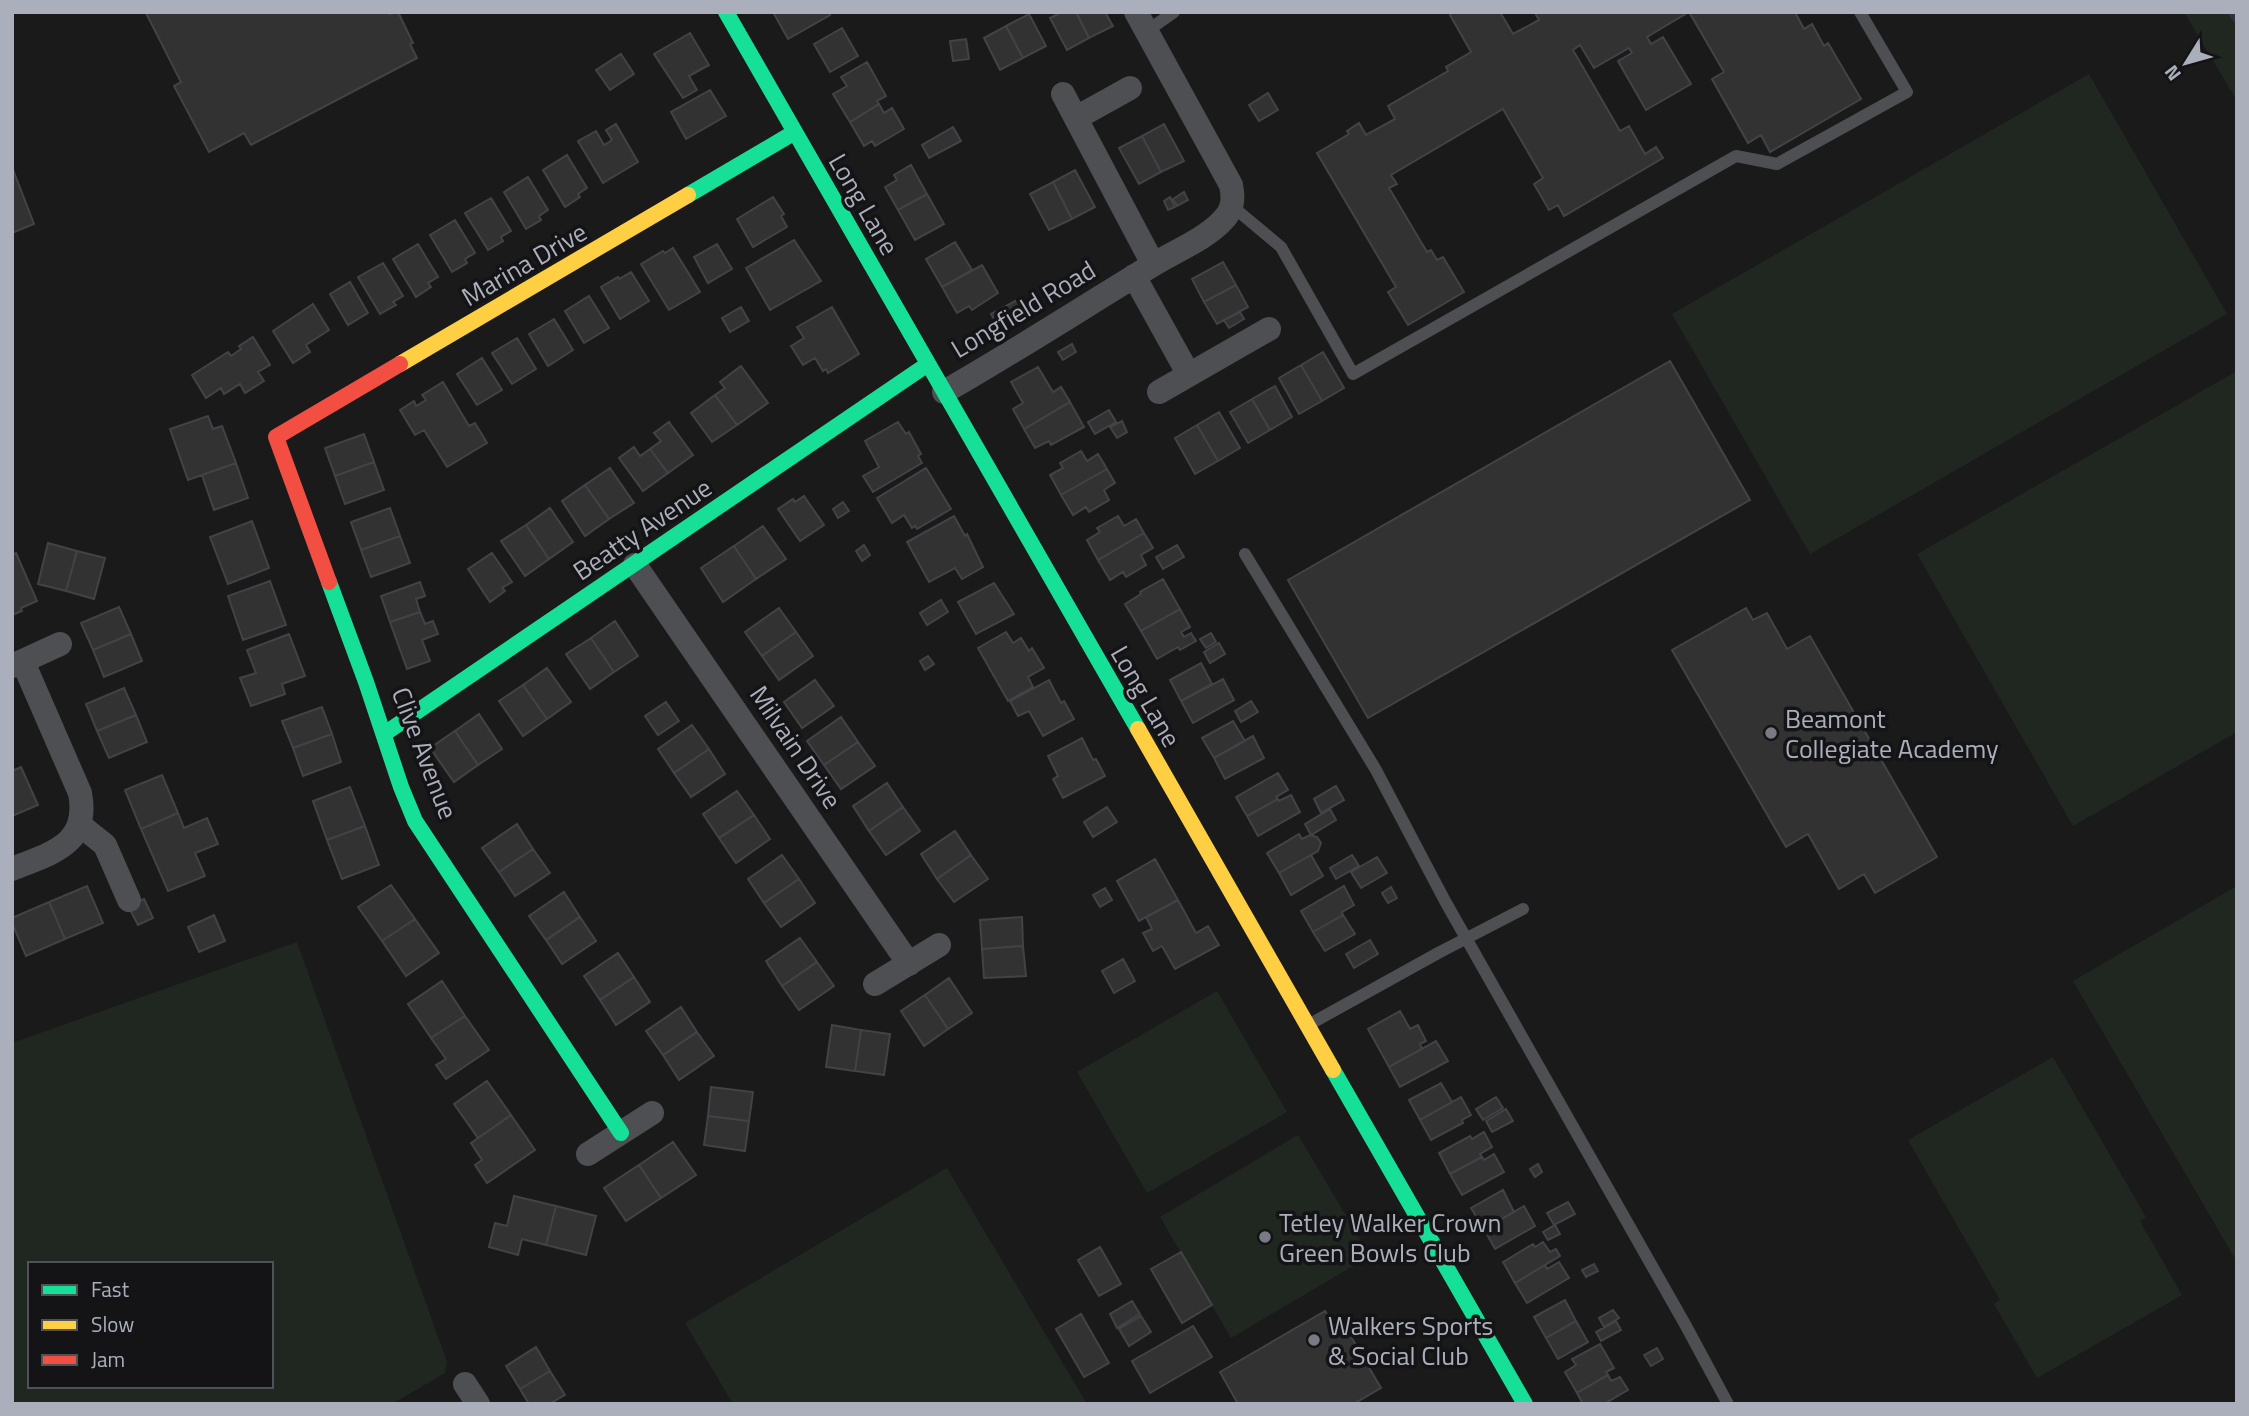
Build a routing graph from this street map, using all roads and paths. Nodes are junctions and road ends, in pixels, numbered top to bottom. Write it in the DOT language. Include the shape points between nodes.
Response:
graph roads {
  1 [pos="726,12"];
  2 [pos="1174,12"];
  3 [pos="1860,12"];
  4 [pos="1142,22"];
  5 [pos="1130,88"];
  6 [pos="1063,94"];
  7 [pos="1076,118"];
  8 [pos="795,132"];
  9 [pos="1232,206"];
  10 [pos="1143,270"];
  11 [pos="1269,329"];
  12 [pos="928,364"];
  13 [pos="1189,375"];
  14 [pos="944,392"];
  15 [pos="1159,392"];
  16 [pos="276,437"];
  17 [pos="1245,554"];
  18 [pos="635,565"];
  19 [pos="60,644"];
  20 [pos="18,664"];
  21 [pos="384,734"];
  22 [pos="80,825"];
  23 [pos="12,869"];
  24 [pos="129,900"];
  25 [pos="1523,909"];
  26 [pos="1467,940"];
  27 [pos="939,945"];
  28 [pos="909,964"];
  29 [pos="874,985"];
  30 [pos="1307,1026"];
  31 [pos="652,1113"];
  32 [pos="621,1133"];
  33 [pos="588,1154"];
  34 [pos="1525,1404"];
  35 [pos="1728,1404"];
  1 -- 8 [label="street, Long Lane"];
  2 -- 4 [label="lane"];
  3 -- 9 [label="lane" via="1907,92 1777,164 1736,156 1353,374 1281,247"];
  4 -- 9 [label="street" via="1231,185"];
  5 -- 7 [label="street"];
  6 -- 7 [label="street, Longfield Road"];
  7 -- 10 [label="street, Longfield Road"];
  8 -- 12 [label="street, Long Lane"];
  8 -- 16 [label="street, Marina Drive"];
  9 -- 10 [label="street, Longfield Road" via="1214,229"];
  10 -- 13 [label="street, Longfield Road"];
  10 -- 14 [label="street, Longfield Road"];
  11 -- 13 [label="street"];
  12 -- 14 [label="street, Long Lane"];
  12 -- 18 [label="street, Beatty Avenue"];
  13 -- 15 [label="street"];
  14 -- 30 [label="street, Long Lane"];
  16 -- 21 [label="street, Clive Avenue"];
  17 -- 26 [label="lane" via="1376,770"];
  18 -- 21 [label="street, Beatty Avenue"];
  18 -- 28 [label="street, Milvain Drive"];
  19 -- 20 [label="street"];
  20 -- 22 [label="street" via="80,793"];
  21 -- 32 [label="street, Clive Avenue" via="401,787 422,831"];
  22 -- 23 [label="street" via="67,844"];
  22 -- 24 [label="street" via="105,845"];
  25 -- 26 [label="lane"];
  26 -- 30 [label="lane"];
  26 -- 35 [label="lane"];
  27 -- 28 [label="street"];
  28 -- 29 [label="street"];
  30 -- 34 [label="street, Long Lane"];
  31 -- 32 [label="street"];
  32 -- 33 [label="street"];
}
